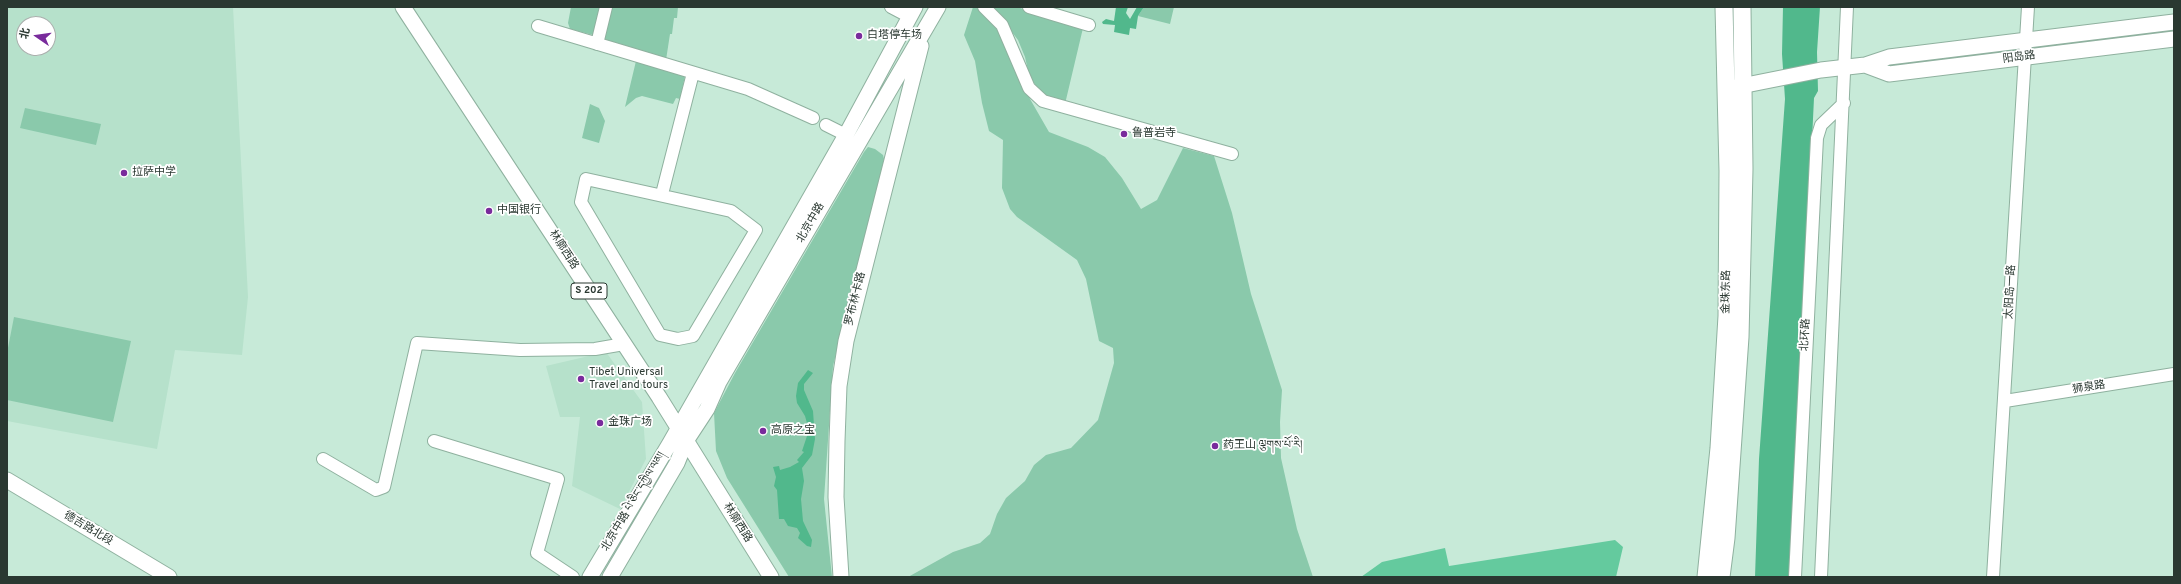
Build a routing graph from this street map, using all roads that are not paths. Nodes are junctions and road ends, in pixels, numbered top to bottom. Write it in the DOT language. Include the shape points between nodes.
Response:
graph roads {
  1 [pos="403,7"];
  2 [pos="606,7"];
  3 [pos="891,7"];
  4 [pos="938,7"];
  5 [pos="984,7"];
  6 [pos="1028,7"];
  7 [pos="1724,7"];
  8 [pos="1742,7"];
  9 [pos="1847,7"];
  10 [pos="2028,7"];
  11 [pos="913,12"];
  12 [pos="2174,22"];
  13 [pos="1089,25"];
  14 [pos="538,26"];
  15 [pos="926,28"];
  16 [pos="2174,39"];
  17 [pos="2026,40"];
  18 [pos="597,44"];
  19 [pos="2025,57"];
  20 [pos="1865,65"];
  21 [pos="1844,68"];
  22 [pos="692,73"];
  23 [pos="1743,85"];
  24 [pos="1726,89"];
  25 [pos="1844,103"];
  26 [pos="813,118"];
  27 [pos="826,125"];
  28 [pos="846,136"];
  29 [pos="1232,154"];
  30 [pos="662,194"];
  31 [pos="624,344"];
  32 [pos="2174,374"];
  33 [pos="2005,401"];
  34 [pos="678,428"];
  35 [pos="434,441"];
  36 [pos="686,441"];
  37 [pos="323,459"];
  38 [pos="7,480"];
  39 [pos="168,577"];
  40 [pos="573,577"];
  41 [pos="590,577"];
  42 [pos="610,577"];
  43 [pos="771,577"];
  44 [pos="841,577"];
  45 [pos="1706,577"];
  46 [pos="1721,577"];
  47 [pos="1795,577"];
  48 [pos="1821,577"];
  49 [pos="1993,577"];
  1 -- 31 [label="main road, 林廓西路 / S 202"];
  2 -- 18 [label="street"];
  3 -- 11 [label="street"];
  4 -- 15 [label="main road, 北京中路"];
  5 -- 29 [label="street" via="1002,25 1029,88 1043,101"];
  6 -- 13 [label="street"];
  7 -- 24 [label="highway, 金珠东路"];
  8 -- 23 [label="highway, 金珠东路"];
  9 -- 21 [label="street"];
  10 -- 17 [label="street, 太阳岛一路"];
  11 -- 28 [label="main road, 北京中路"];
  12 -- 17 [label="main road, 阳岛路"];
  14 -- 18 [label="street"];
  15 -- 36 [label="main road, 北京中路" via="719,382 707,409"];
  15 -- 44 [label="main road, 罗布林卡路" via="846,341 839,386 836,497"];
  16 -- 19 [label="main road, 阳岛路"];
  17 -- 19 [label="street, 太阳岛一路"];
  17 -- 20 [label="main road, 阳岛路" via="1889,57"];
  18 -- 22 [label="street"];
  19 -- 20 [label="main road, 阳岛路" via="1889,74"];
  19 -- 33 [label="street, 太阳岛一路"];
  20 -- 21 [label="main road, 阳岛路"];
  21 -- 23 [label="main road, 阳岛路"];
  21 -- 25 [label="street"];
  22 -- 26 [label="street" via="748,90"];
  22 -- 30 [label="street"];
  23 -- 24 [label="main road, 阳岛路"];
  23 -- 46 [label="highway, 金珠东路" via="1740,337"];
  24 -- 45 [label="highway, 金珠东路" via="1727,316 1719,448"];
  25 -- 47 [label="street, 北环路" via="1822,125 1817,138"];
  25 -- 48 [label="street"];
  27 -- 28 [label="street"];
  28 -- 34 [label="main road, 北京中路"];
  30 -- 30 [label="street" via="731,211 756,230 693,336 678,339 660,335 581,202 586,179"];
  31 -- 34 [label="main road, 林廓西路 / S 202"];
  31 -- 37 [label="street" via="595,349 520,350 417,343 384,487 376,490"];
  32 -- 33 [label="street, 狮泉路"];
  33 -- 49 [label="street, 太阳岛一路"];
  34 -- 36 [label="main road, 林廓西路 / S 202"];
  34 -- 41 [label="main road, 北京中路 པེ་ཅིང་དཀྱིལ་ལམ།"];
  35 -- 40 [label="street" via="558,479 536,553"];
  36 -- 42 [label="main road, 北京中路 པེ་ཅིང་དཀྱིལ་ལམ།" via="677,463"];
  36 -- 43 [label="main road, 林廓西路 / S 202"];
  38 -- 39 [label="main road, 德吉路北段"];
}
